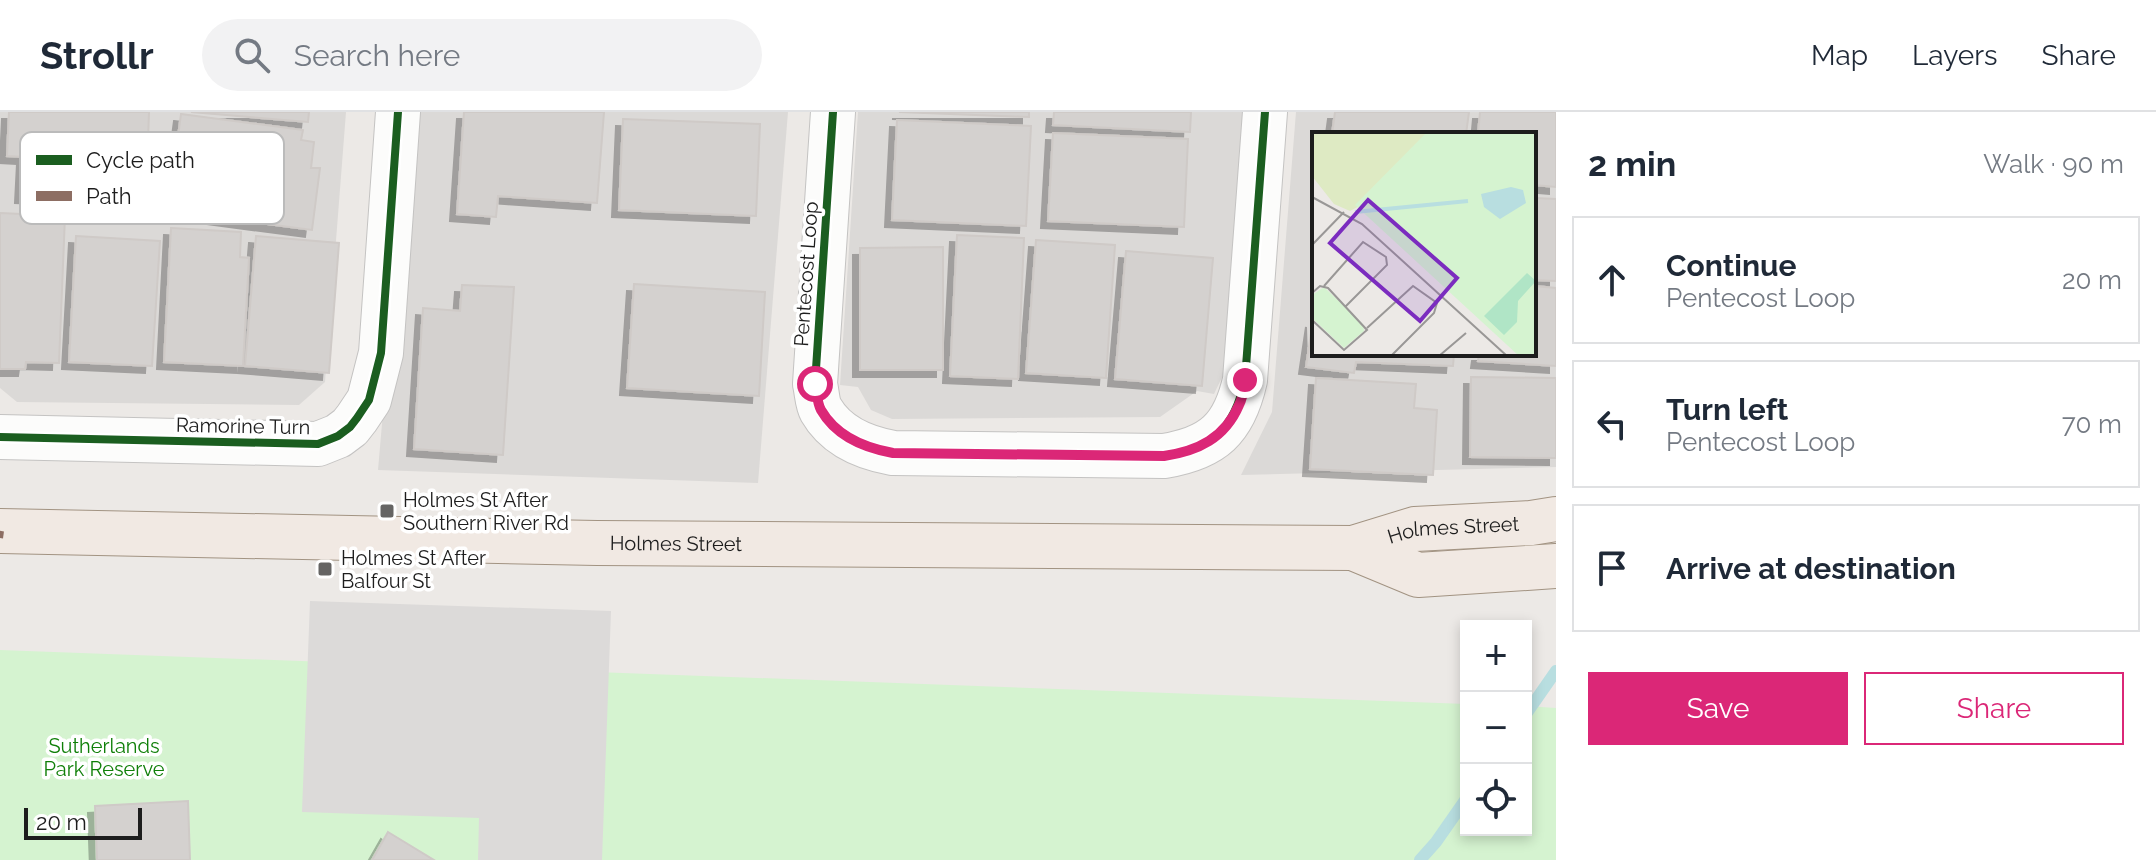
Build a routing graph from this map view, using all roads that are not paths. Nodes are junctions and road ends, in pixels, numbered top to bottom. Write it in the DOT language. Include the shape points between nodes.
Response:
graph roads {
  1 [pos="398,112"];
  2 [pos="833,112"];
  3 [pos="1265,112"];
  4 [pos="0,437"];
  5 [pos="1556,519"];
  6 [pos="0,531"];
  7 [pos="1353,548"];
  8 [pos="1556,566"];
  1 -- 4 [label="street, Ramorine Turn" via="381,353 369,400 350,427 318,444"];
  2 -- 3 [label="street, Pentecost Loop" via="815,384 820,408 834,425 851,440 893,453 1164,456 1203,446 1240,404"];
  5 -- 7 [label="main road, Holmes Street" via="1415,529"];
  6 -- 7 [label="main road, Holmes Street" via="612,543"];
  7 -- 8 [label="main road, Holmes Street" via="1418,575"];
}
